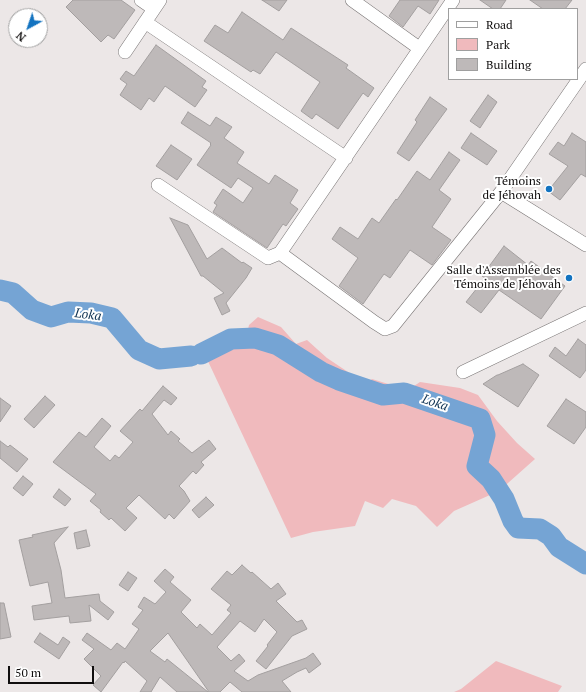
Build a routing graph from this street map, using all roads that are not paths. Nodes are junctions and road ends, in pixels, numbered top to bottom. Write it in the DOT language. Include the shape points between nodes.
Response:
graph roads {
  1 [pos="141,0"];
  2 [pos="352,0"];
  3 [pos="453,0"];
  4 [pos="157,5"];
  5 [pos="145,22"];
  6 [pos="419,48"];
  7 [pos="125,52"];
  8 [pos="586,69"];
  9 [pos="582,84"];
  10 [pos="346,158"];
  11 [pos="158,185"];
  12 [pos="501,192"];
  13 [pos="586,245"];
  14 [pos="280,253"];
  15 [pos="586,313"];
  16 [pos="463,372"];
  1 -- 4 [label="street"];
  2 -- 6 [label="street"];
  3 -- 6 [label="street"];
  4 -- 5 [label="street"];
  5 -- 7 [label="street"];
  5 -- 10 [label="street"];
  6 -- 10 [label="street"];
  8 -- 9 [label="street"];
  9 -- 12 [label="street"];
  10 -- 14 [label="street"];
  11 -- 14 [label="street" via="268,258"];
  12 -- 13 [label="street"];
  12 -- 14 [label="street" via="393,326 385,329"];
  15 -- 16 [label="street"];
}
